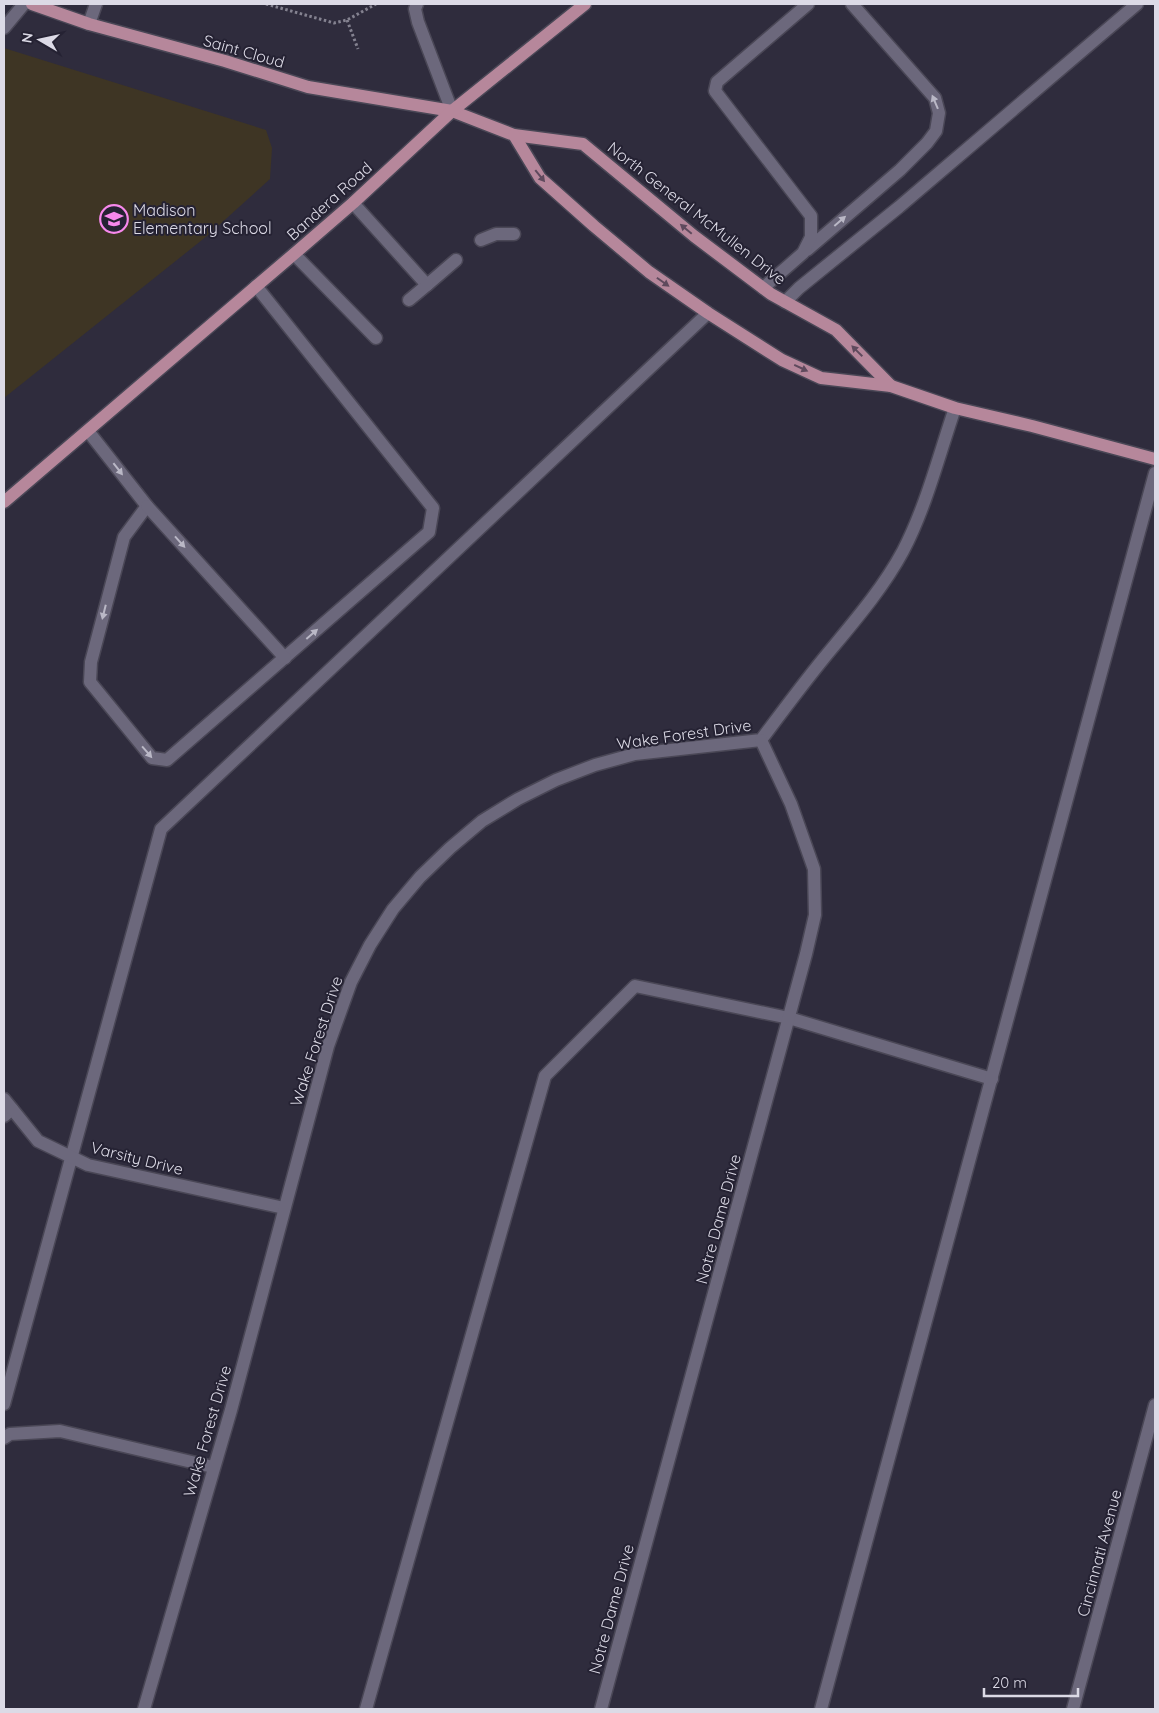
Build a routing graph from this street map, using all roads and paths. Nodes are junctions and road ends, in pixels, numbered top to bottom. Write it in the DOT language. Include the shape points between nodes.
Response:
graph roads {
  1 [pos="24,4"];
  2 [pos="32,4"];
  3 [pos="96,4"];
  4 [pos="266,4"];
  5 [pos="376,4"];
  6 [pos="417,4"];
  7 [pos="585,4"];
  8 [pos="808,4"];
  9 [pos="852,4"];
  10 [pos="1137,4"];
  11 [pos="347,20"];
  12 [pos="89,24"];
  13 [pos="4,28"];
  14 [pos="358,49"];
  15 [pos="452,111"];
  16 [pos="514,135"];
  17 [pos="353,203"];
  18 [pos="514,234"];
  19 [pos="481,240"];
  20 [pos="803,253"];
  21 [pos="294,254"];
  22 [pos="456,260"];
  23 [pos="427,285"];
  24 [pos="256,286"];
  25 [pos="763,288"];
  26 [pos="409,300"];
  27 [pos="785,302"];
  28 [pos="708,313"];
  29 [pos="376,338"];
  30 [pos="891,386"];
  31 [pos="955,408"];
  32 [pos="88,431"];
  33 [pos="1155,459"];
  34 [pos="1155,473"];
  35 [pos="4,502"];
  36 [pos="147,506"];
  37 [pos="285,658"];
  38 [pos="761,740"];
  39 [pos="789,1018"];
  40 [pos="992,1079"];
  41 [pos="6,1108"];
  42 [pos="71,1157"];
  43 [pos="284,1208"];
  44 [pos="4,1404"];
  45 [pos="1155,1405"];
  46 [pos="4,1438"];
  47 [pos="213,1467"];
  48 [pos="144,1709"];
  49 [pos="366,1709"];
  50 [pos="601,1709"];
  51 [pos="821,1709"];
  52 [pos="1073,1709"];
  1 -- 13 [label="street"];
  2 -- 12 [label="main road, Saint Cloud"];
  3 -- 12 [label="street"];
  4 -- 11 [label="path" via="334,23"];
  5 -- 11 [label="path"];
  6 -- 15 [label="street" via="418,22"];
  7 -- 15 [label="main road, Bandera Road"];
  8 -- 20 [label="street" via="717,82 715,91 811,216 811,237"];
  20 -- 9 [label="street, one-way" via="900,170 936,131 939,113 935,98"];
  10 -- 27 [label="street"];
  11 -- 14 [label="path"];
  12 -- 15 [label="main road, Saint Cloud" via="308,87"];
  15 -- 16 [label="main road, North General McMullen Drive"];
  15 -- 17 [label="main road, Bandera Road"];
  25 -- 16 [label="main road, North General McMullen Drive, one-way" via="694,236 584,144"];
  16 -- 28 [label="main road, North General McMullen Drive, one-way" via="540,178 649,272"];
  17 -- 21 [label="main road, Bandera Road"];
  17 -- 23 [label="street"];
  18 -- 19 [label="street" via="496,234"];
  20 -- 25 [label="street"];
  21 -- 24 [label="main road, Bandera Road"];
  21 -- 29 [label="street"];
  22 -- 23 [label="street"];
  23 -- 26 [label="street"];
  24 -- 32 [label="main road, Bandera Road"];
  37 -- 24 [label="street, one-way" via="429,532 433,508"];
  25 -- 27 [label="main road, North General McMullen Drive"];
  30 -- 27 [label="main road, North General McMullen Drive, one-way" via="836,330"];
  28 -- 30 [label="main road, North General McMullen Drive, one-way" via="782,360 821,378"];
  28 -- 42 [label="street" via="161,829"];
  30 -- 31 [label="main road, North General McMullen Drive"];
  31 -- 33 [label="main road, North General McMullen Drive"];
  31 -- 38 [label="street, Wake Forest Drive" via="903,551 864,608"];
  32 -- 35 [label="main road, Bandera Road"];
  32 -- 36 [label="street, one-way"];
  34 -- 40 [label="street"];
  36 -- 37 [label="street, one-way"];
  36 -- 37 [label="street, one-way" via="124,537 91,662 90,682 152,758 167,760"];
  38 -- 39 [label="street, Notre Dame Drive" via="791,804 814,869 815,915"];
  38 -- 43 [label="street, Wake Forest Drive" via="635,754 556,780 482,821 420,877 393,909 351,982 328,1046"];
  39 -- 40 [label="street"];
  39 -- 49 [label="street" via="635,986 545,1076"];
  39 -- 50 [label="street, Notre Dame Drive"];
  40 -- 51 [label="street"];
  41 -- 42 [label="street, Varsity Drive" via="38,1141"];
  42 -- 43 [label="street, Varsity Drive" via="88,1165"];
  42 -- 44 [label="street"];
  43 -- 47 [label="street, Wake Forest Drive"];
  45 -- 52 [label="street, Cincinnati Avenue"];
  46 -- 47 [label="street" via="10,1434 60,1432"];
  47 -- 48 [label="street, Wake Forest Drive"];
}
